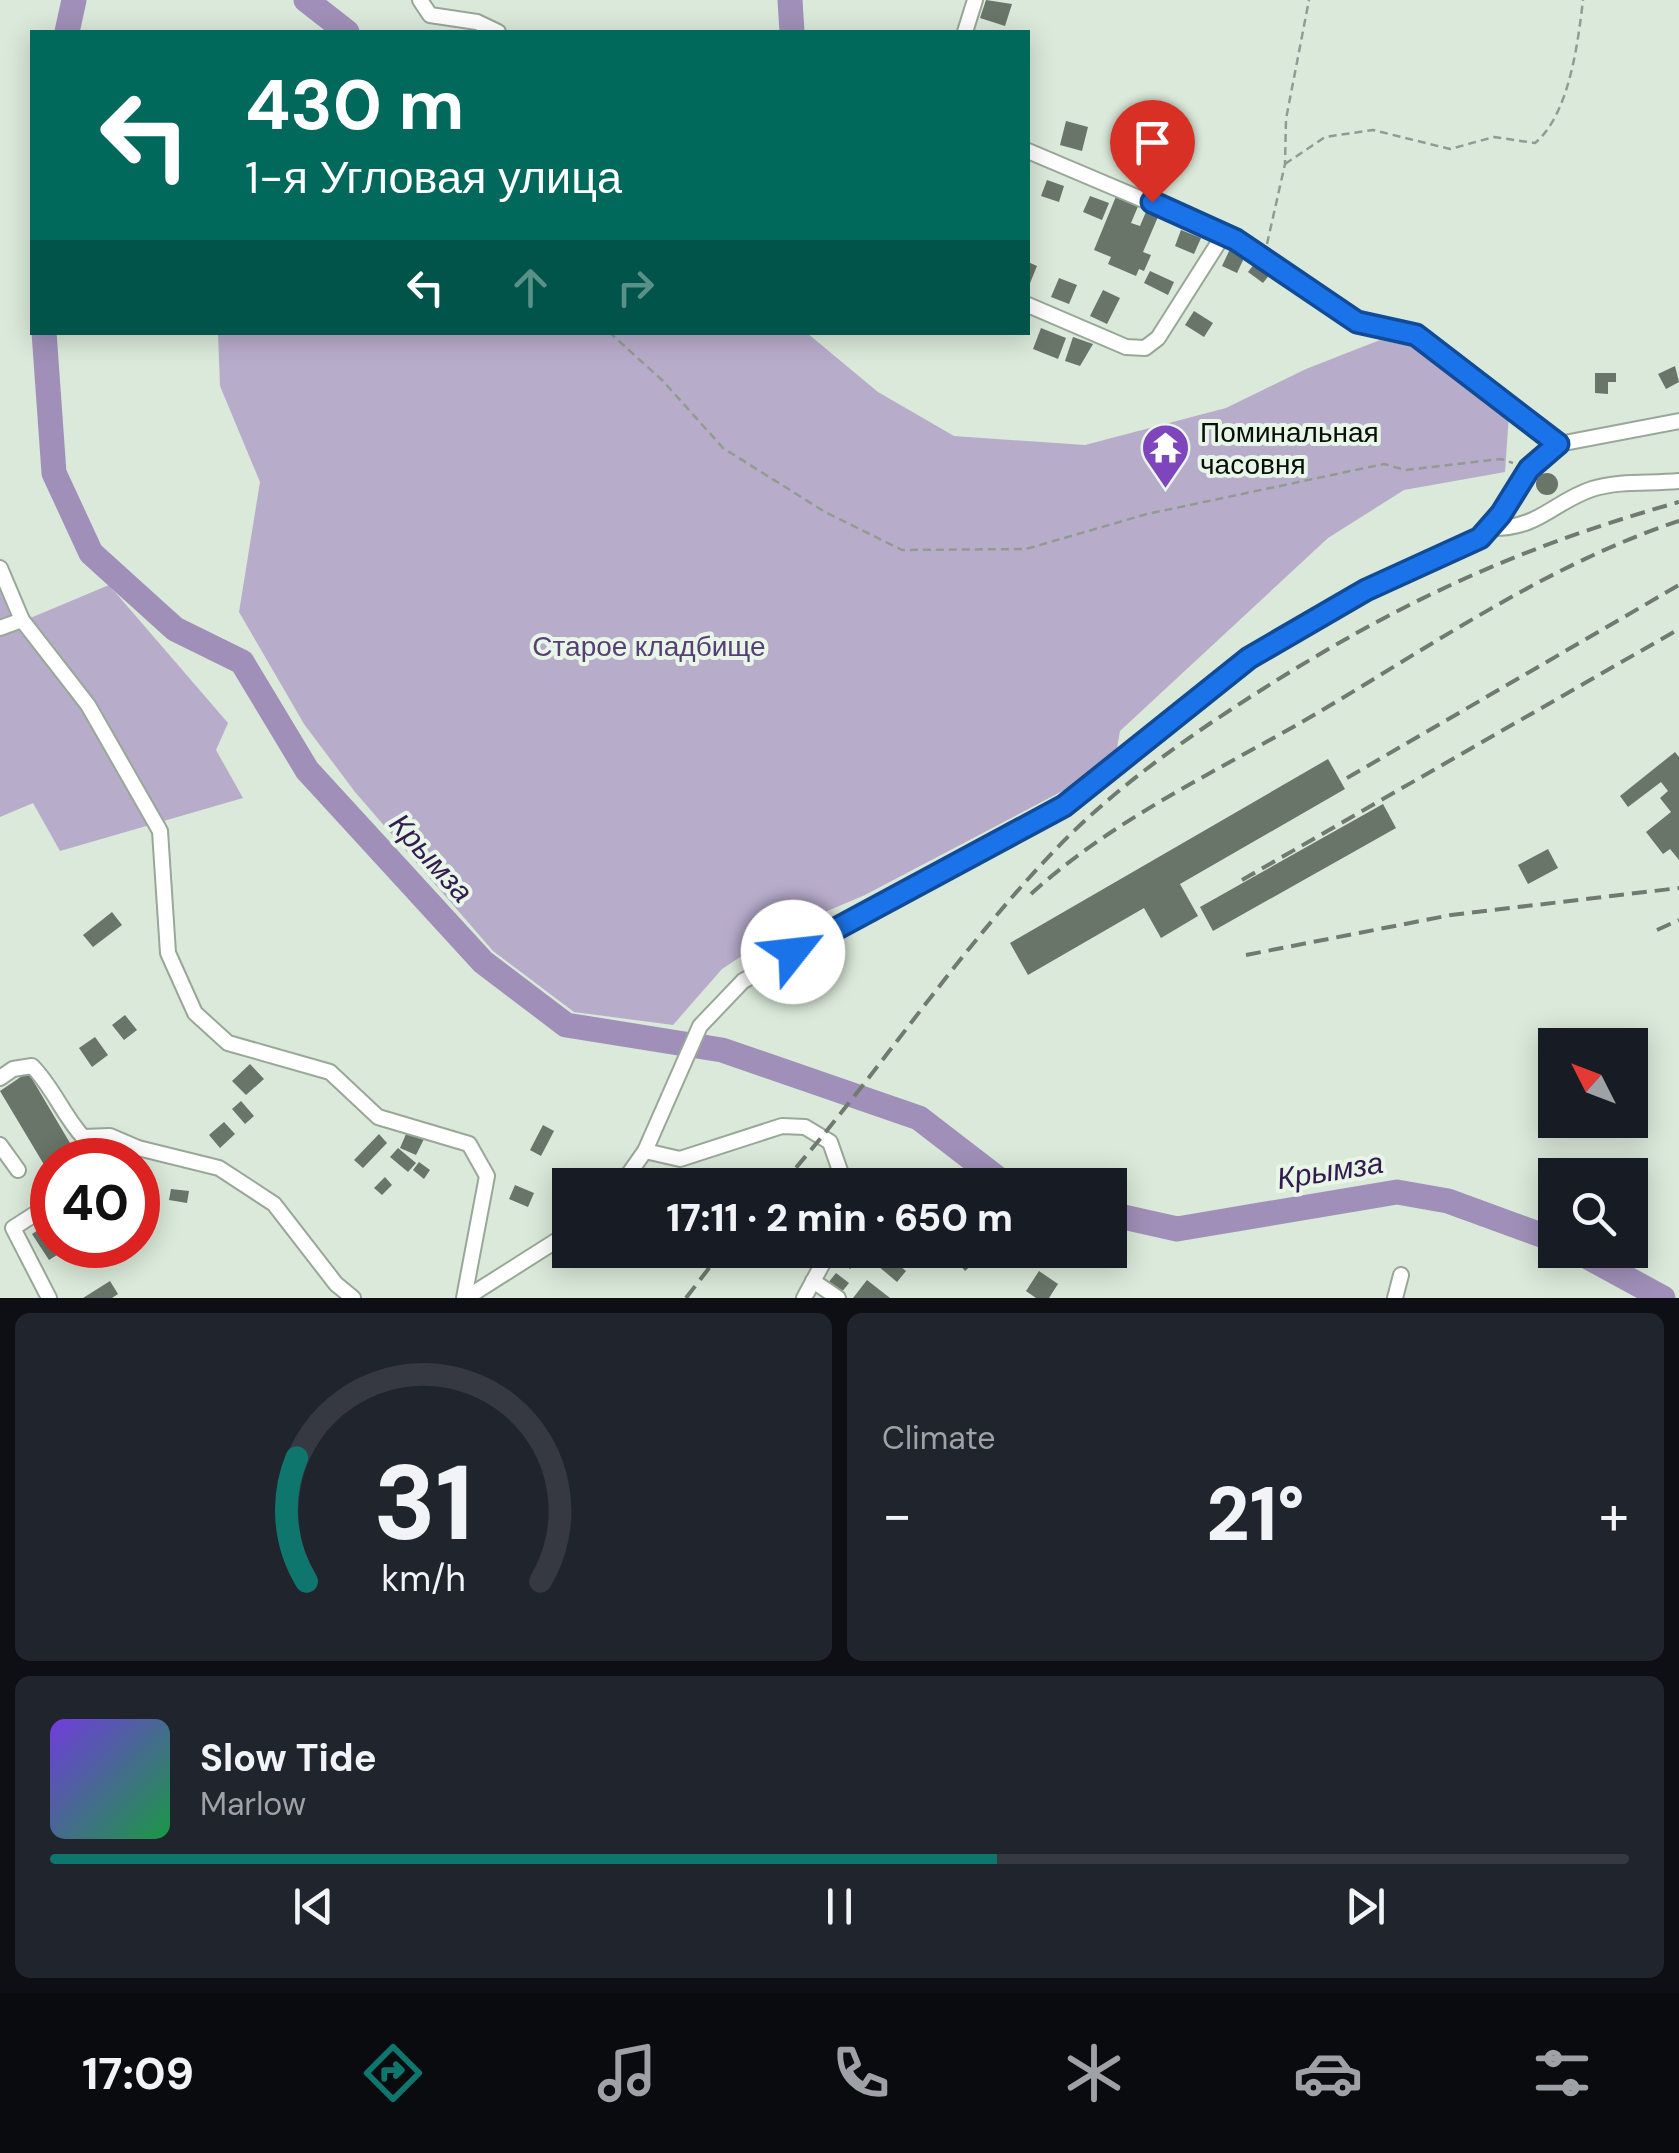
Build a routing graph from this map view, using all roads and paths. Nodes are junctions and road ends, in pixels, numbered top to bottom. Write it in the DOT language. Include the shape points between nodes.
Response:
graph roads {
  1 [pos="420,0"];
  2 [pos="975,0"];
  3 [pos="1309,0"];
  4 [pos="1583,0"];
  5 [pos="494,30"];
  6 [pos="967,30"];
  7 [pos="1030,152"];
  8 [pos="1286,164"];
  9 [pos="1224,234"];
  10 [pos="1263,260"];
  11 [pos="1030,306"];
  12 [pos="612,335"];
  13 [pos="1679,421"];
  14 [pos="1558,444"];
  15 [pos="1529,469"];
  16 [pos="1679,482"];
  17 [pos="1491,528"];
  18 [pos="0,568"];
  19 [pos="22,620"];
  20 [pos="0,628"];
  21 [pos="0,1078"];
  22 [pos="115,1138"];
  23 [pos="0,1144"];
  24 [pos="645,1151"];
  25 [pos="160,1154"];
  26 [pos="634,1168"];
  27 [pos="839,1168"];
  28 [pos="18,1170"];
  29 [pos="30,1217"];
  30 [pos="552,1243"];
  31 [pos="30,1261"];
  32 [pos="34,1268"];
  33 [pos="820,1268"];
  34 [pos="1401,1275"];
  35 [pos="813,1281"];
  36 [pos="49,1298"];
  37 [pos="353,1298"];
  38 [pos="465,1298"];
  39 [pos="804,1298"];
  40 [pos="838,1298"];
  41 [pos="1395,1298"];
  1 -- 5 [label="street" via="430,15"];
  2 -- 6 [label="street"];
  3 -- 8 [label="path" via="1286,119"];
  4 -- 8 [label="path" via="1549,131 1535,143 1494,137 1450,148 1373,130 1325,137"];
  7 -- 9 [label="street"];
  8 -- 10 [label="path"];
  9 -- 10 [label="street"];
  9 -- 11 [label="street" via="1146,348"];
  10 -- 14 [label="street" via="1357,322 1416,335"];
  12 -- 15 [label="path" via="723,448 825,512 902,550 1026,549 1147,514 1384,464 1404,470 1501,459"];
  13 -- 14 [label="street"];
  14 -- 15 [label="street"];
  15 -- 17 [label="street"];
  16 -- 17 [label="street" via="1591,489 1542,519"];
  17 -- 24 [label="street" via="1249,658 1064,806 743,981 700,1026"];
  18 -- 19 [label="street"];
  19 -- 20 [label="street"];
  19 -- 38 [label="street" via="88,705 160,830 168,953 195,1013 228,1043 330,1072 378,1117 469,1144 487,1176"];
  21 -- 22 [label="street" via="32,1066 83,1137"];
  23 -- 28 [label="street"];
  24 -- 26 [label="street"];
  24 -- 27 [label="street" via="680,1160 782,1126 806,1127 830,1142"];
  25 -- 37 [label="street" via="218,1168 274,1204"];
  29 -- 31 [label="street" via="13,1228"];
  30 -- 38 [label="street"];
  32 -- 36 [label="street"];
  33 -- 35 [label="street"];
  34 -- 41 [label="street"];
  35 -- 39 [label="street"];
  35 -- 40 [label="street"];
}
